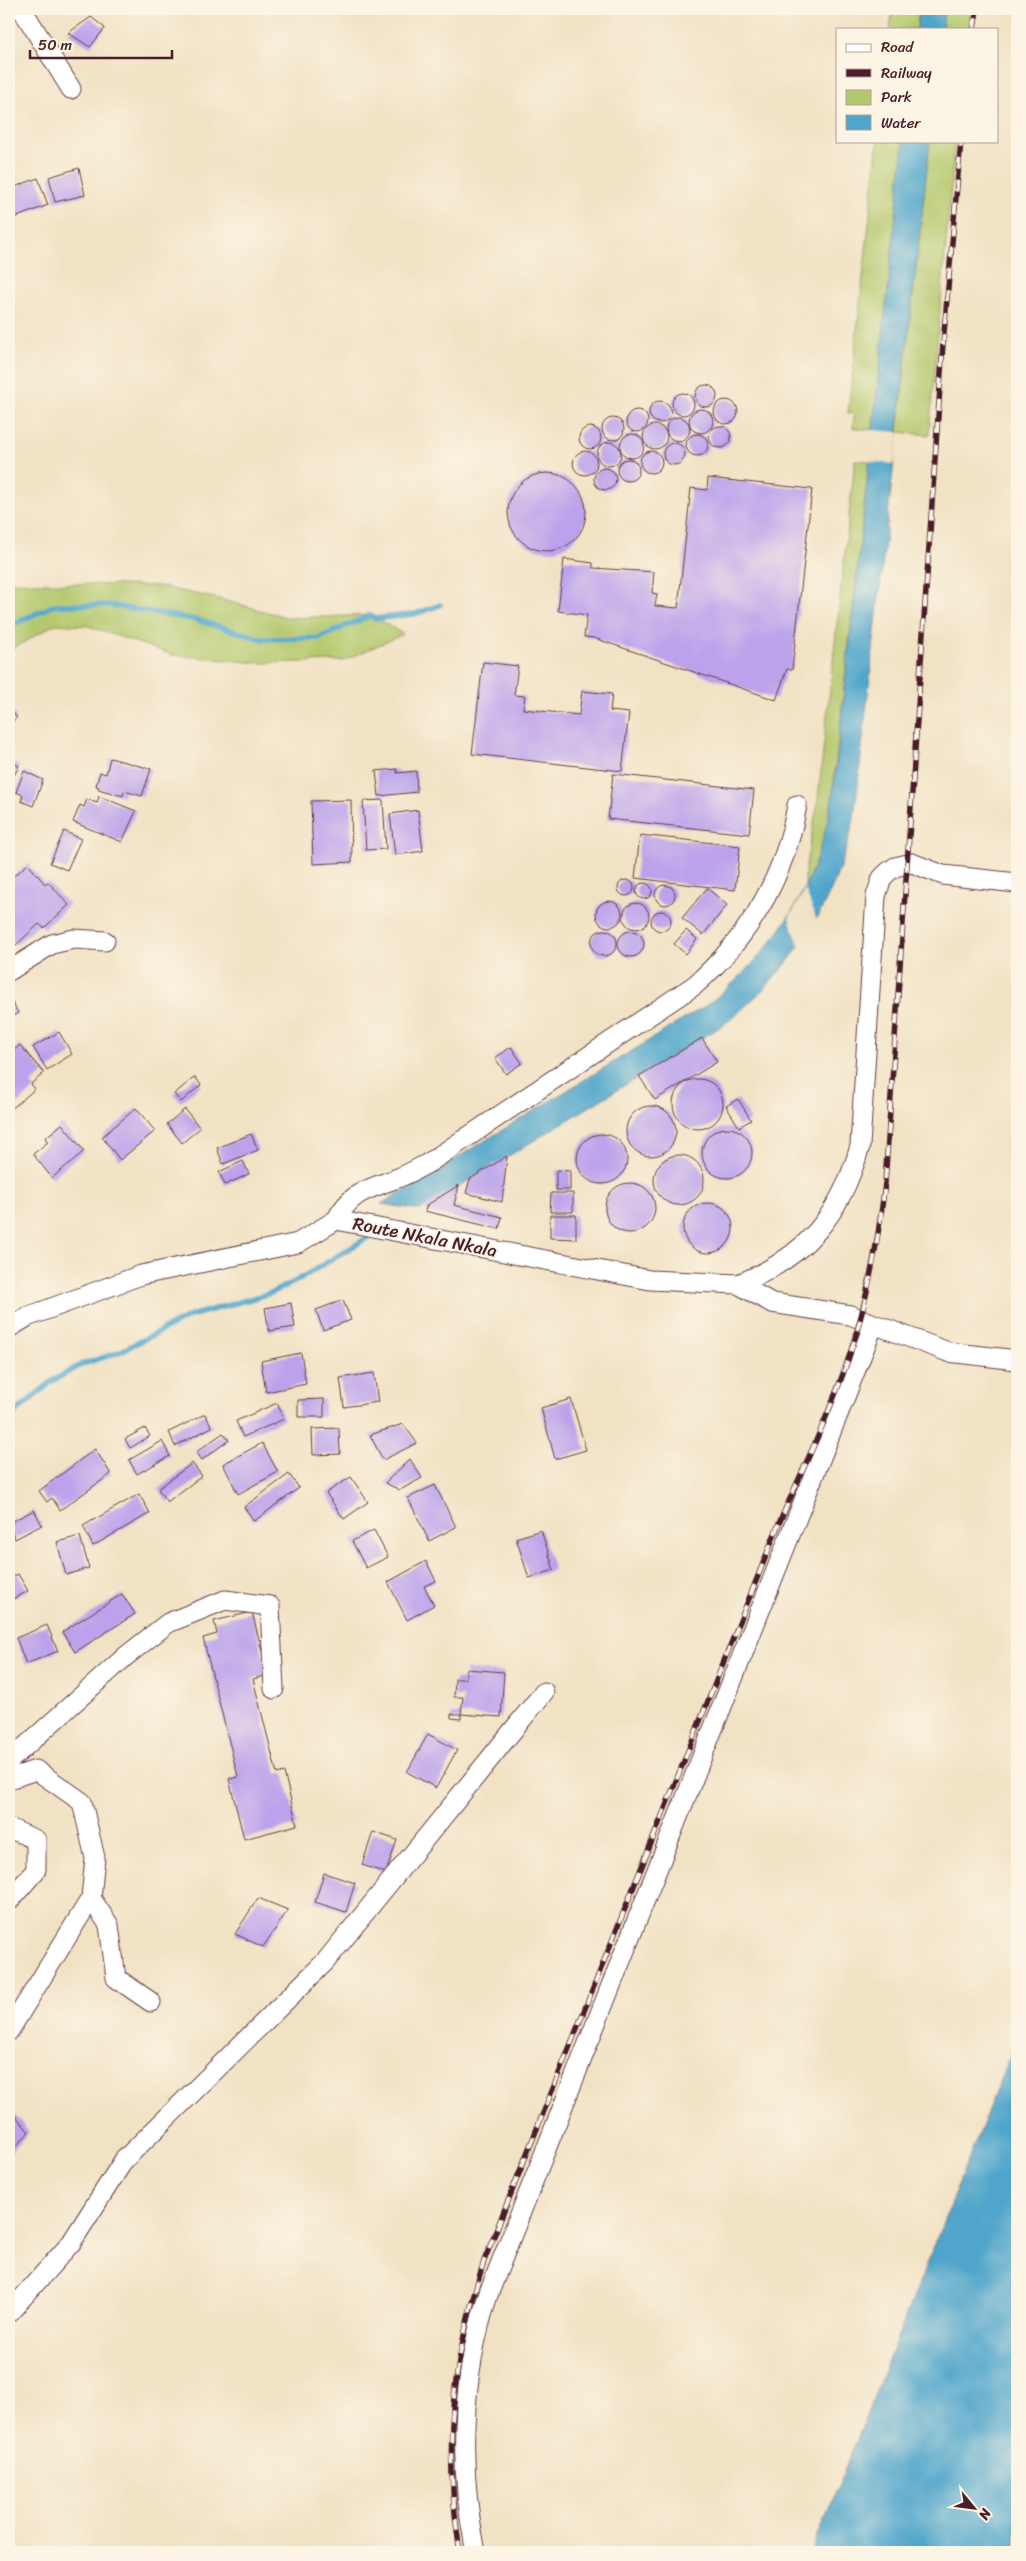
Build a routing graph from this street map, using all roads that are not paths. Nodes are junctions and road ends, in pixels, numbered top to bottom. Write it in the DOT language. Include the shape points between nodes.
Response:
graph roads {
  1 [pos="22,9"];
  2 [pos="71,89"];
  3 [pos="797,805"];
  4 [pos="1017,883"];
  5 [pos="104,941"];
  6 [pos="9,971"];
  7 [pos="336,1220"];
  8 [pos="738,1284"];
  9 [pos="874,1324"];
  10 [pos="9,1328"];
  11 [pos="1017,1360"];
  12 [pos="274,1689"];
  13 [pos="544,1692"];
  14 [pos="9,1761"];
  15 [pos="9,1779"];
  16 [pos="9,1828"];
  17 [pos="91,1898"];
  18 [pos="9,1901"];
  19 [pos="151,2002"];
  20 [pos="9,2031"];
  21 [pos="9,2313"];
  22 [pos="476,2552"];
  1 -- 2 [label="street"];
  3 -- 7 [label="street" via="787,852 768,895 748,928 717,966 695,985 430,1162 359,1192"];
  4 -- 8 [label="street" via="943,875 912,863 896,867 882,878 876,896 860,1146 854,1166 837,1205 810,1239 777,1266"];
  5 -- 6 [label="street" via="74,939 52,944"];
  7 -- 8 [label="street, Route Nkala Nkala" via="650,1280"];
  7 -- 10 [label="street, Route Nkala Nkala" via="298,1243 141,1275 27,1317"];
  8 -- 9 [label="street" via="772,1303 850,1315"];
  9 -- 11 [label="street" via="948,1352"];
  9 -- 22 [label="street" via="485,2304 468,2374 465,2418 470,2523"];
  12 -- 14 [label="street" via="270,1606 225,1600 168,1623 126,1656"];
  13 -- 21 [label="street" via="325,1962 124,2160 71,2243"];
  15 -- 17 [label="street" via="36,1770 82,1802 95,1858"];
  16 -- 18 [label="street" via="36,1840 36,1870"];
  17 -- 19 [label="street" via="109,1925 116,1978"];
  17 -- 20 [label="street"];
}
